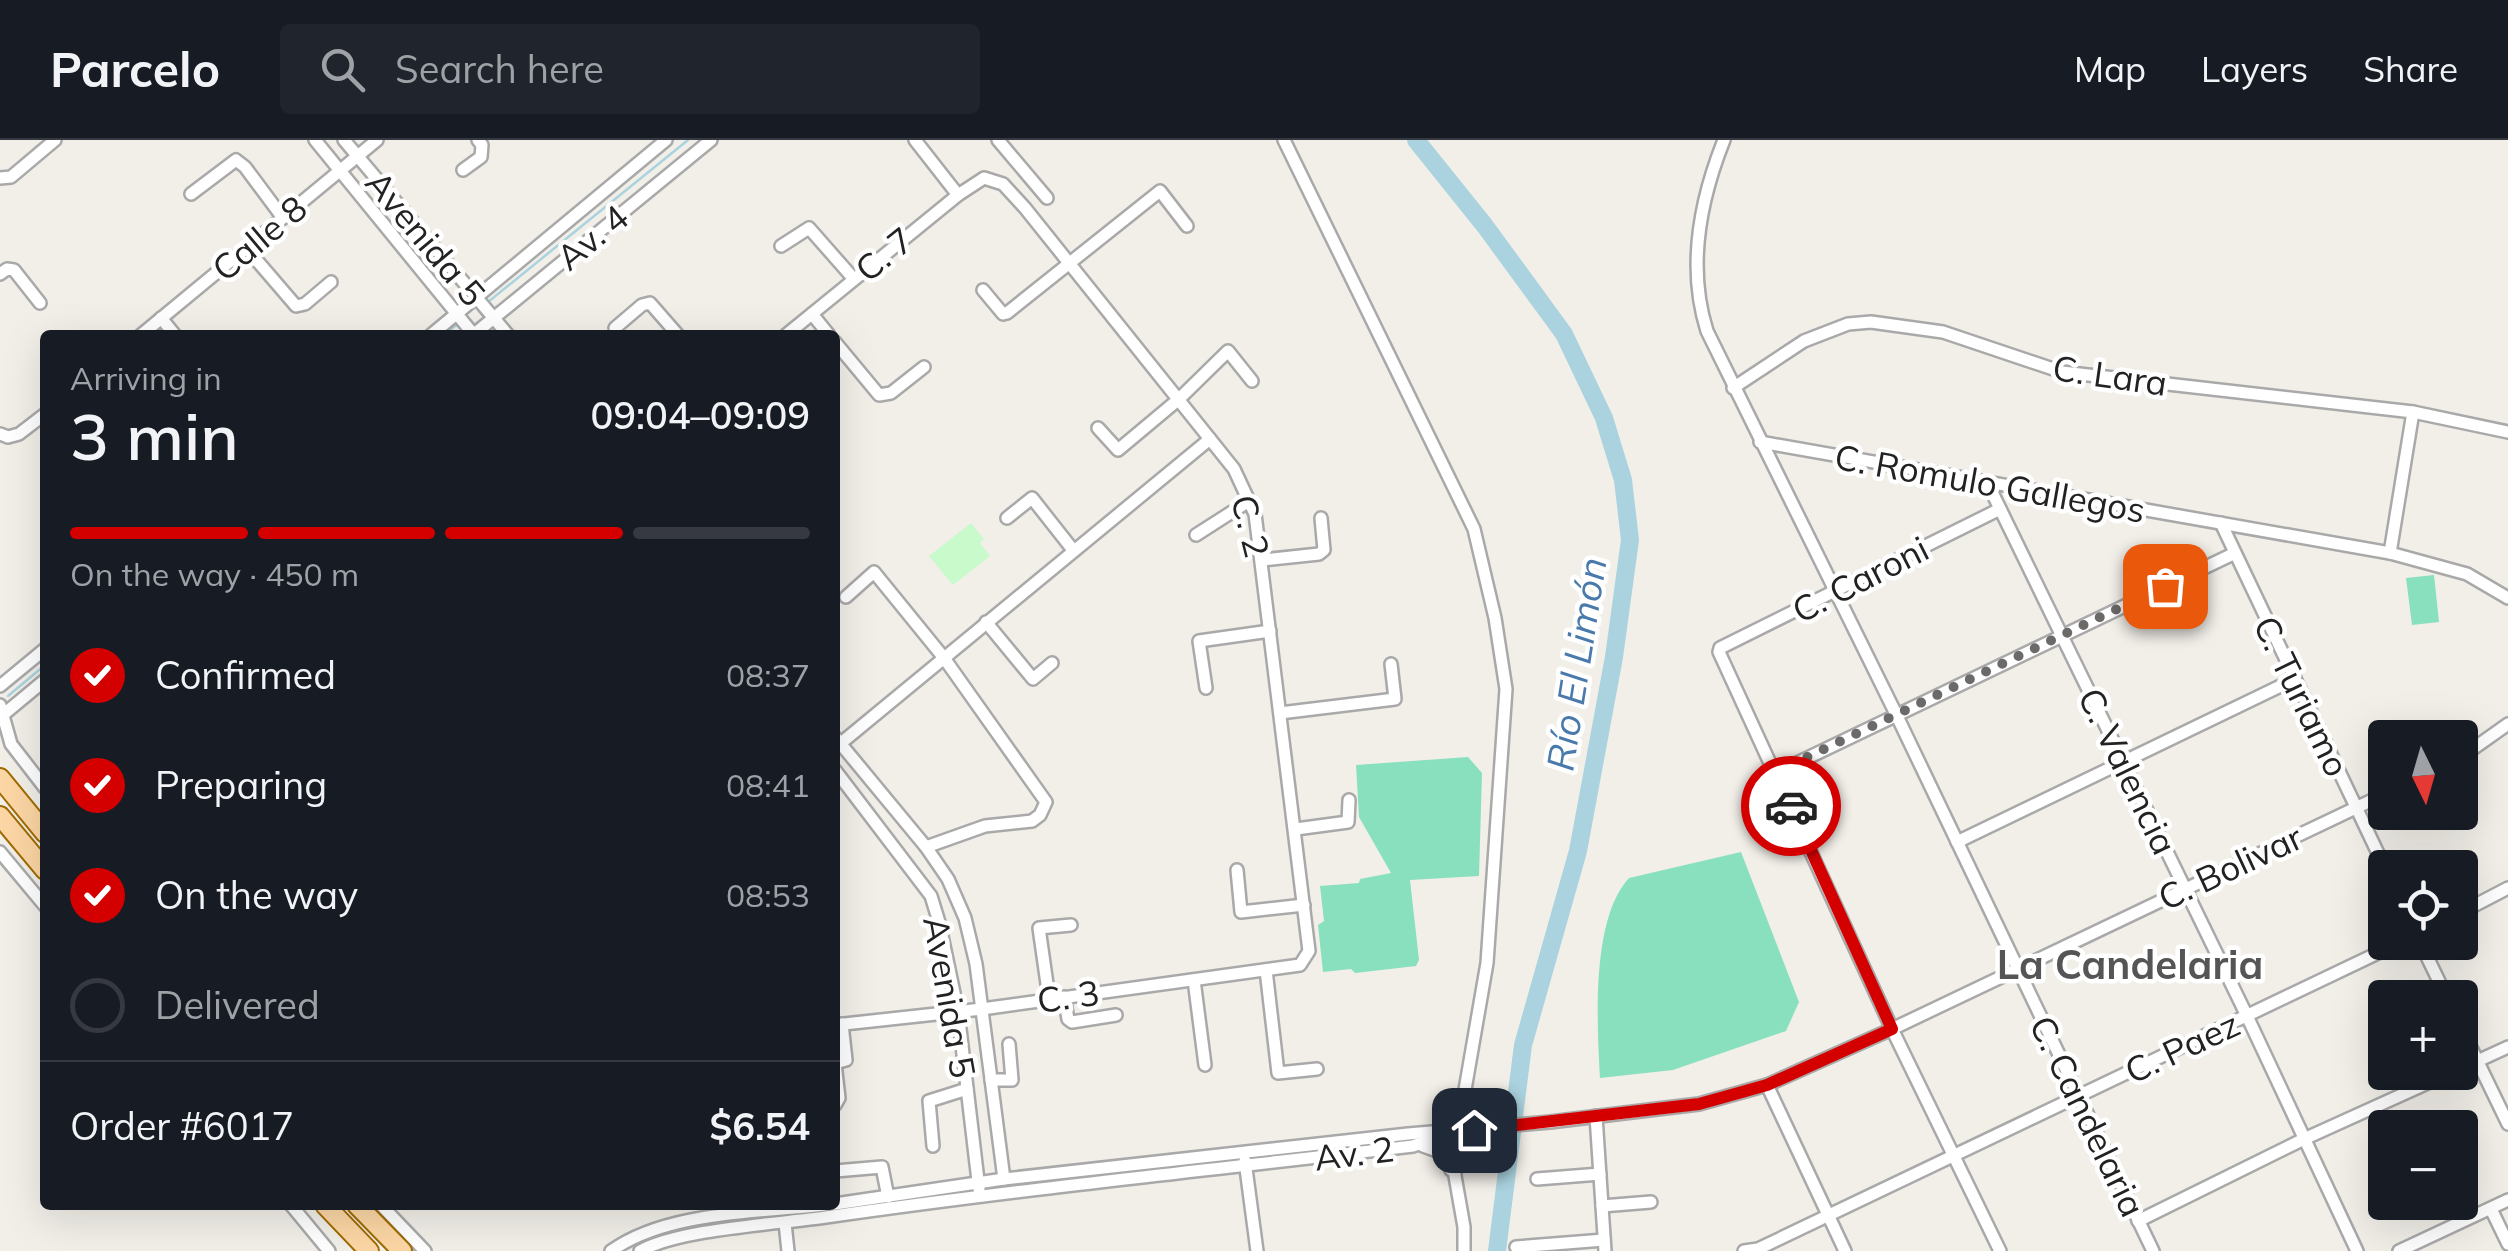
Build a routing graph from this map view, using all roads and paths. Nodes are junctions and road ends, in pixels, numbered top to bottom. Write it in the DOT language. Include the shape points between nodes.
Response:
graph roads {
  1 [pos="55,140"];
  2 [pos="316,140"];
  3 [pos="344,140"];
  4 [pos="377,140"];
  5 [pos="478,140"];
  6 [pos="666,140"];
  7 [pos="710,140"];
  8 [pos="915,140"];
  9 [pos="998,140"];
  10 [pos="1284,140"];
  11 [pos="1724,140"];
  12 [pos="358,156"];
  13 [pos="464,170"];
  14 [pos="340,171"];
  15 [pos="0,178"];
  16 [pos="984,178"];
  17 [pos="191,194"];
  18 [pos="958,195"];
  19 [pos="1047,198"];
  20 [pos="283,218"];
  21 [pos="1187,226"];
  22 [pos="780,246"];
  23 [pos="247,249"];
  24 [pos="1069,262"];
  25 [pos="0,274"];
  26 [pos="854,278"];
  27 [pos="331,282"];
  28 [pos="983,290"];
  29 [pos="477,297"];
  30 [pos="40,303"];
  31 [pos="457,314"];
  32 [pos="812,314"];
  33 [pos="161,318"];
  34 [pos="494,318"];
  35 [pos="615,328"];
  36 [pos="147,330"];
  37 [pos="170,330"];
  38 [pos="437,330"];
  39 [pos="469,330"];
  40 [pos="479,330"];
  41 [pos="504,330"];
  42 [pos="674,330"];
  43 [pos="792,330"];
  44 [pos="825,330"];
  45 [pos="840,348"];
  46 [pos="924,366"];
  47 [pos="1252,381"];
  48 [pos="1733,388"];
  49 [pos="1179,399"];
  50 [pos="2412,412"];
  51 [pos="40,418"];
  52 [pos="1098,428"];
  53 [pos="2508,432"];
  54 [pos="0,434"];
  55 [pos="1210,439"];
  56 [pos="1760,442"];
  57 [pos="1987,482"];
  58 [pos="1249,501"];
  59 [pos="2000,509"];
  60 [pos="1008,518"];
  61 [pos="1321,518"];
  62 [pos="2220,523"];
  63 [pos="1196,535"];
  64 [pos="1073,550"];
  65 [pos="2390,553"];
  66 [pos="2233,554"];
  67 [pos="1262,560"];
  68 [pos="1836,591"];
  69 [pos="846,597"];
  70 [pos="2508,598"];
  71 [pos="986,622"];
  72 [pos="1270,630"];
  73 [pos="2062,633"];
  74 [pos="40,653"];
  75 [pos="944,658"];
  76 [pos="1052,664"];
  77 [pos="1391,664"];
  78 [pos="2294,680"];
  79 [pos="40,683"];
  80 [pos="0,686"];
  81 [pos="1206,688"];
  82 [pos="2,709"];
  83 [pos="1280,713"];
  84 [pos="1896,714"];
  85 [pos="2508,724"];
  86 [pos="840,739"];
  87 [pos="2478,745"];
  88 [pos="840,747"];
  89 [pos="2123,762"];
  90 [pos="1776,772"];
  91 [pos="840,777"];
  92 [pos="0,778"];
  93 [pos="40,782"];
  94 [pos="1349,800"];
  95 [pos="2368,802"];
  96 [pos="2356,807"];
  97 [pos="0,816"];
  98 [pos="40,827"];
  99 [pos="1296,829"];
  100 [pos="1957,842"];
  101 [pos="926,847"];
  102 [pos="2376,850"];
  103 [pos="0,852"];
  104 [pos="40,864"];
  105 [pos="1237,870"];
  106 [pos="2184,888"];
  107 [pos="2508,888"];
  108 [pos="40,900"];
  109 [pos="2478,904"];
  110 [pos="1304,905"];
  111 [pos="1071,925"];
  112 [pos="2368,958"];
  113 [pos="1300,965"];
  114 [pos="2016,968"];
  115 [pos="1266,970"];
  116 [pos="1194,980"];
  117 [pos="1064,997"];
  118 [pos="1049,998"];
  119 [pos="982,1008"];
  120 [pos="958,1012"];
  121 [pos="1116,1015"];
  122 [pos="2246,1016"];
  123 [pos="840,1024"];
  124 [pos="1892,1029"];
  125 [pos="840,1033"];
  126 [pos="1009,1044"];
  127 [pos="2508,1048"];
  128 [pos="2478,1061"];
  129 [pos="840,1062"];
  130 [pos="1205,1065"];
  131 [pos="1316,1068"];
  132 [pos="992,1080"];
  133 [pos="1767,1085"];
  134 [pos="967,1088"];
  135 [pos="2412,1090"];
  136 [pos="2078,1096"];
  137 [pos="1596,1116"];
  138 [pos="2508,1124"];
  139 [pos="1452,1132"];
  140 [pos="2304,1138"];
  141 [pos="932,1146"];
  142 [pos="1413,1146"];
  143 [pos="1953,1155"];
  144 [pos="1245,1160"];
  145 [pos="840,1171"];
  146 [pos="1600,1174"];
  147 [pos="1455,1176"];
  148 [pos="1004,1178"];
  149 [pos="1538,1179"];
  150 [pos="979,1188"];
  151 [pos="888,1197"];
  152 [pos="2508,1200"];
  153 [pos="1651,1202"];
  154 [pos="840,1203"];
  155 [pos="1602,1206"];
  156 [pos="2491,1208"];
  157 [pos="294,1210"];
  158 [pos="330,1210"];
  159 [pos="363,1210"];
  160 [pos="386,1210"];
  161 [pos="751,1210"];
  162 [pos="1828,1214"];
  163 [pos="2138,1221"];
  164 [pos="785,1223"];
  165 [pos="2508,1244"];
  166 [pos="1605,1246"];
  167 [pos="1516,1247"];
  168 [pos="1753,1250"];
  169 [pos="329,1251"];
  170 [pos="369,1251"];
  171 [pos="402,1251"];
  172 [pos="425,1251"];
  173 [pos="611,1251"];
  174 [pos="640,1251"];
  175 [pos="788,1251"];
  176 [pos="1256,1251"];
  177 [pos="1464,1251"];
  178 [pos="1846,1251"];
  179 [pos="2000,1251"];
  180 [pos="2153,1251"];
  181 [pos="2357,1251"];
  182 [pos="2398,1251"];
  1 -- 15 [label="street" via="11,177"];
  2 -- 14 [label="street, Avenida 5"];
  3 -- 12 [label="street, Avenida 5"];
  4 -- 12 [label="street, Calle 8"];
  5 -- 13 [label="street" via="481,156"];
  6 -- 29 [label="street, Av. 4"];
  7 -- 34 [label="street, Av. 4"];
  8 -- 18 [label="street"];
  9 -- 19 [label="street"];
  10 -- 139 [label="street" via="1474,529 1495,618 1506,689 1487,963"];
  11 -- 48 [label="street, C. Candelaria" via="1705,194 1698,276 1700,309"];
  12 -- 14 [label="street, Calle 8"];
  12 -- 29 [label="street, Avenida 5"];
  14 -- 20 [label="street, Calle 8"];
  14 -- 31 [label="street, Avenida 5"];
  16 -- 18 [label="street, C. 7"];
  16 -- 24 [label="street, C. 2" via="1003,184"];
  17 -- 20 [label="street" via="236,160"];
  18 -- 26 [label="street, C. 7"];
  20 -- 23 [label="street, Calle 8"];
  21 -- 24 [label="street" via="1160,191"];
  22 -- 26 [label="street" via="809,228"];
  23 -- 27 [label="street" via="296,306"];
  23 -- 33 [label="street, Calle 8"];
  24 -- 28 [label="street" via="1008,314"];
  24 -- 49 [label="street, C. 2"];
  25 -- 30 [label="street" via="14,270"];
  26 -- 32 [label="street, C. 7"];
  29 -- 31 [label="street, Av. 4"];
  29 -- 34 [label="street, Avenida 5"];
  31 -- 38 [label="street, Av. 4"];
  31 -- 39 [label="street, Avenida 5"];
  32 -- 43 [label="street, C. 7"];
  32 -- 44 [label="street"];
  33 -- 36 [label="street, Calle 8"];
  33 -- 37 [label="street"];
  34 -- 40 [label="street, Av. 4"];
  34 -- 41 [label="street, Avenida 5"];
  35 -- 42 [label="street" via="650,303"];
  45 -- 46 [label="street" via="879,395"];
  47 -- 49 [label="street" via="1228,350"];
  48 -- 50 [label="street, C. Lara" via="1804,341 1871,322 1944,332 2062,372"];
  48 -- 56 [label="street, C. Candelaria"];
  49 -- 52 [label="street" via="1118,450"];
  49 -- 55 [label="street, C. 2"];
  50 -- 53 [label="street, C. Lara"];
  50 -- 65 [label="street"];
  51 -- 54 [label="street" via="19,434"];
  55 -- 58 [label="street, C. 2"];
  55 -- 64 [label="street"];
  56 -- 57 [label="street, C. Romulo Gallegos"];
  56 -- 68 [label="street, C. Candelaria"];
  57 -- 59 [label="street, C. Valencia"];
  57 -- 62 [label="street, C. Romulo Gallegos"];
  58 -- 63 [label="street"];
  58 -- 67 [label="street, C. 2"];
  59 -- 68 [label="street, C. Caroni"];
  59 -- 73 [label="street, C. Valencia"];
  60 -- 64 [label="street" via="1032,498"];
  61 -- 67 [label="street" via="1319,554"];
  62 -- 65 [label="street, C. Romulo Gallegos"];
  62 -- 66 [label="street, C. Turiamo"];
  64 -- 71 [label="street"];
  65 -- 70 [label="street, C. Romulo Gallegos" via="2467,574"];
  66 -- 73 [label="street"];
  66 -- 78 [label="street, C. Turiamo"];
  67 -- 72 [label="street, C. 2"];
  68 -- 84 [label="street, C. Candelaria"];
  68 -- 90 [label="street, C. Caroni" via="1720,648"];
  69 -- 75 [label="street" via="874,572"];
  71 -- 75 [label="street"];
  71 -- 76 [label="street" via="1032,679"];
  72 -- 81 [label="street" via="1199,641"];
  72 -- 83 [label="street, C. 2"];
  73 -- 84 [label="street"];
  73 -- 89 [label="street, C. Valencia"];
  74 -- 80 [label="street"];
  75 -- 86 [label="street"];
  75 -- 101 [label="street" via="1046,802 1032,821 986,826"];
  77 -- 83 [label="street" via="1396,699"];
  78 -- 89 [label="street"];
  78 -- 96 [label="street, C. Turiamo"];
  79 -- 82 [label="street"];
  82 -- 93 [label="street" via="11,744"];
  83 -- 99 [label="street, C. 2"];
  84 -- 90 [label="street"];
  84 -- 100 [label="street, C. Candelaria"];
  85 -- 87 [label="street"];
  88 -- 101 [label="street, Avenida 5"];
  89 -- 100 [label="street"];
  89 -- 106 [label="street, C. Valencia"];
  90 -- 124 [label="street"];
  91 -- 120 [label="street, Avenida 5" via="930,896"];
  92 -- 98 [label="main road"];
  94 -- 99 [label="street" via="1348,822"];
  95 -- 96 [label="street, C. Bolivar"];
  96 -- 102 [label="street, C. Turiamo"];
  96 -- 106 [label="street, C. Bolivar"];
  97 -- 104 [label="main road"];
  99 -- 110 [label="street, C. 2"];
  100 -- 114 [label="street, C. Candelaria"];
  101 -- 119 [label="street, Avenida 5" via="965,918"];
  103 -- 108 [label="street"];
  105 -- 110 [label="street" via="1241,912"];
  106 -- 114 [label="street, C. Bolivar"];
  106 -- 122 [label="street, C. Valencia"];
  107 -- 109 [label="street"];
  110 -- 113 [label="street, C. 2" via="1309,951"];
  111 -- 118 [label="street" via="1039,928"];
  112 -- 122 [label="street, C. Paez"];
  113 -- 115 [label="street, C. 3"];
  114 -- 124 [label="street, C. Bolivar"];
  114 -- 136 [label="street, C. Candelaria"];
  115 -- 116 [label="street, C. 3"];
  115 -- 131 [label="street" via="1278,1072"];
  116 -- 117 [label="street, C. 3"];
  116 -- 130 [label="street"];
  117 -- 118 [label="street, C. 3"];
  117 -- 121 [label="street" via="1072,1022"];
  118 -- 119 [label="street, C. 3"];
  119 -- 120 [label="street, C. 3"];
  119 -- 132 [label="street, Avenida 5"];
  120 -- 123 [label="street, C. 3"];
  120 -- 134 [label="street, Avenida 5"];
  122 -- 136 [label="street, C. Paez"];
  122 -- 140 [label="street, C. Valencia"];
  124 -- 133 [label="street, C. Bolivar"];
  124 -- 143 [label="street"];
  125 -- 129 [label="street" via="846,1060"];
  126 -- 132 [label="street" via="1012,1080"];
  127 -- 128 [label="street"];
  128 -- 138 [label="street"];
  132 -- 148 [label="street, Avenida 5"];
  133 -- 137 [label="street, C. Bolivar" via="1699,1104"];
  133 -- 162 [label="street"];
  134 -- 141 [label="street" via="929,1100"];
  134 -- 150 [label="street, Avenida 5"];
  135 -- 140 [label="street"];
  136 -- 143 [label="street, C. Paez"];
  136 -- 163 [label="street, C. Candelaria"];
  137 -- 139 [label="street, C. Bolivar"];
  137 -- 146 [label="street"];
  139 -- 142 [label="street, Av. 2"];
  139 -- 144 [label="street, Av. 2"];
  139 -- 147 [label="street"];
  140 -- 163 [label="street"];
  140 -- 181 [label="street, C. Valencia"];
  142 -- 144 [label="street, Av. 2"];
  142 -- 147 [label="street" via="1437,1148"];
  143 -- 162 [label="street, C. Paez"];
  143 -- 179 [label="street"];
  144 -- 148 [label="street, Av. 2"];
  144 -- 150 [label="street, Av. 2"];
  144 -- 176 [label="street"];
  145 -- 151 [label="street" via="882,1167"];
  146 -- 149 [label="street"];
  146 -- 155 [label="street"];
  147 -- 177 [label="street"];
  148 -- 150 [label="street, Av. 2"];
  150 -- 151 [label="street, Av. 2"];
  150 -- 164 [label="street, Av. 2"];
  151 -- 154 [label="street, Av. 2"];
  152 -- 156 [label="street"];
  153 -- 155 [label="street"];
  155 -- 166 [label="street"];
  156 -- 165 [label="street"];
  156 -- 182 [label="street"];
  157 -- 169 [label="street"];
  158 -- 170 [label="main road"];
  159 -- 171 [label="main road"];
  160 -- 172 [label="street"];
  161 -- 173 [label="street" via="666,1225"];
  162 -- 168 [label="street, C. Paez"];
  162 -- 178 [label="street"];
  163 -- 180 [label="street, C. Candelaria"];
  164 -- 174 [label="street, Av. 2" via="671,1239"];
  164 -- 175 [label="street"];
  166 -- 167 [label="street"];
}
